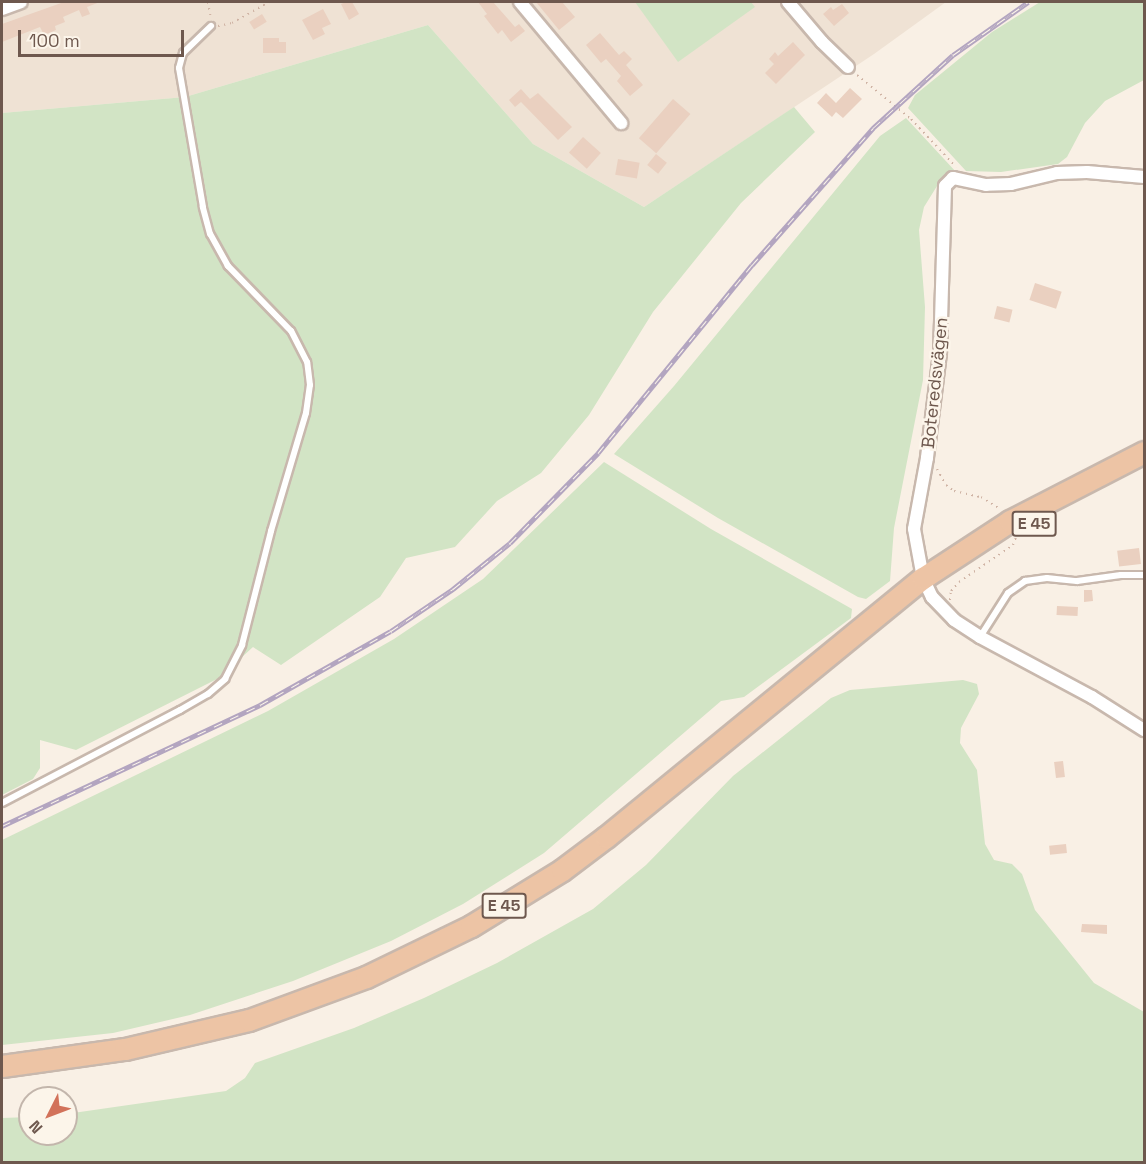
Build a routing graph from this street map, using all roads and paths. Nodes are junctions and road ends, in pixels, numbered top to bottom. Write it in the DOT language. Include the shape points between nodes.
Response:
graph roads {
  1 [pos="21,2"];
  2 [pos="208,2"];
  3 [pos="269,2"];
  4 [pos="520,2"];
  5 [pos="788,2"];
  6 [pos="2,9"];
  7 [pos="211,26"];
  8 [pos="848,67"];
  9 [pos="621,123"];
  10 [pos="1144,177"];
  11 [pos="967,179"];
  12 [pos="1144,452"];
  13 [pos="1144,467"];
  14 [pos="1144,575"];
  15 [pos="926,585"];
  16 [pos="980,637"];
  17 [pos="1144,730"];
  18 [pos="2,803"];
  19 [pos="2,1066"];
  20 [pos="2,1079"];
  1 -- 6 [label="street"];
  2 -- 7 [label="path"];
  3 -- 7 [label="path" via="232,23"];
  4 -- 9 [label="street"];
  5 -- 8 [label="street"];
  7 -- 18 [label="lane" via="183,53 179,68 203,207 210,234 228,266 291,331 307,362 310,385 306,413 243,645 225,679 180,710"];
  8 -- 11 [label="path" via="911,119"];
  10 -- 11 [label="street" via="1057,173 1011,184 986,185"];
  11 -- 15 [label="street, Boteredsvägen" via="953,178 945,186 940,353 914,529"];
  12 -- 15 [label="highway, E 45" via="1010,522"];
  13 -- 15 [label="highway, E 45"];
  14 -- 16 [label="lane" via="1025,581 1008,593"];
  15 -- 16 [label="street" via="954,620"];
  15 -- 19 [label="highway, E 45" via="562,870 471,926 366,977 249,1020 125,1049"];
  15 -- 20 [label="highway, E 45" via="613,846 477,934 372,985 251,1030 130,1060"];
  16 -- 17 [label="street" via="1092,697"];
}
